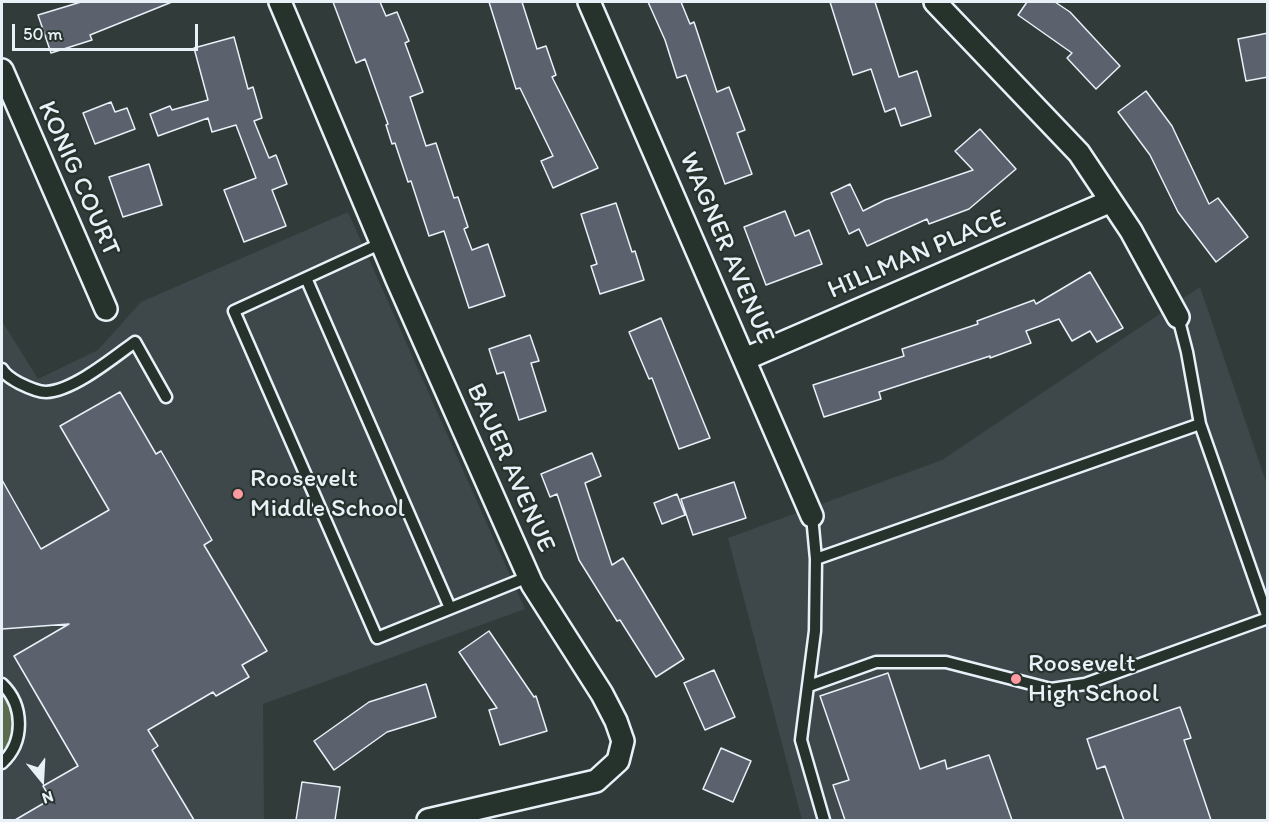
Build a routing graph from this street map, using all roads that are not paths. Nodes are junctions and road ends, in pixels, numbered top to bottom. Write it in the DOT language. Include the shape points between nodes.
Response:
graph roads {
  1 [pos="280,2"];
  2 [pos="589,2"];
  3 [pos="935,2"];
  4 [pos="2,70"];
  5 [pos="1111,201"];
  6 [pos="382,243"];
  7 [pos="306,278"];
  8 [pos="106,309"];
  9 [pos="1178,317"];
  10 [pos="745,359"];
  11 [pos="2,369"];
  12 [pos="166,397"];
  13 [pos="1200,424"];
  14 [pos="812,516"];
  15 [pos="816,559"];
  16 [pos="528,577"];
  17 [pos="450,608"];
  18 [pos="1268,618"];
  19 [pos="2,684"];
  20 [pos="809,686"];
  21 [pos="2,763"];
  22 [pos="428,820"];
  23 [pos="824,820"];
  1 -- 6 [label="street, BAUER AVENUE"];
  2 -- 10 [label="street, WAGNER AVENUE"];
  3 -- 5 [label="street" via="1079,153"];
  4 -- 8 [label="street, KONIG COURT"];
  5 -- 9 [label="street"];
  5 -- 10 [label="street, HILLMAN PLACE"];
  6 -- 7 [label="lane"];
  6 -- 16 [label="street, BAUER AVENUE"];
  7 -- 17 [label="lane"];
  7 -- 17 [label="lane" via="234,311 243,333 377,638"];
  9 -- 13 [label="lane"];
  10 -- 14 [label="street, WAGNER AVENUE"];
  11 -- 12 [label="lane" via="28,388 46,392 96,371 135,342"];
  13 -- 15 [label="lane"];
  13 -- 18 [label="lane"];
  14 -- 15 [label="lane"];
  15 -- 20 [label="lane"];
  16 -- 17 [label="lane"];
  16 -- 22 [label="street, BAUER AVENUE" via="616,720 623,741 618,761 596,781"];
  18 -- 20 [label="lane" via="1085,684 1051,689 946,662 876,662"];
  19 -- 21 [label="lane" via="16,706 20,724 16,742"];
  20 -- 23 [label="lane" via="801,740"];
}
